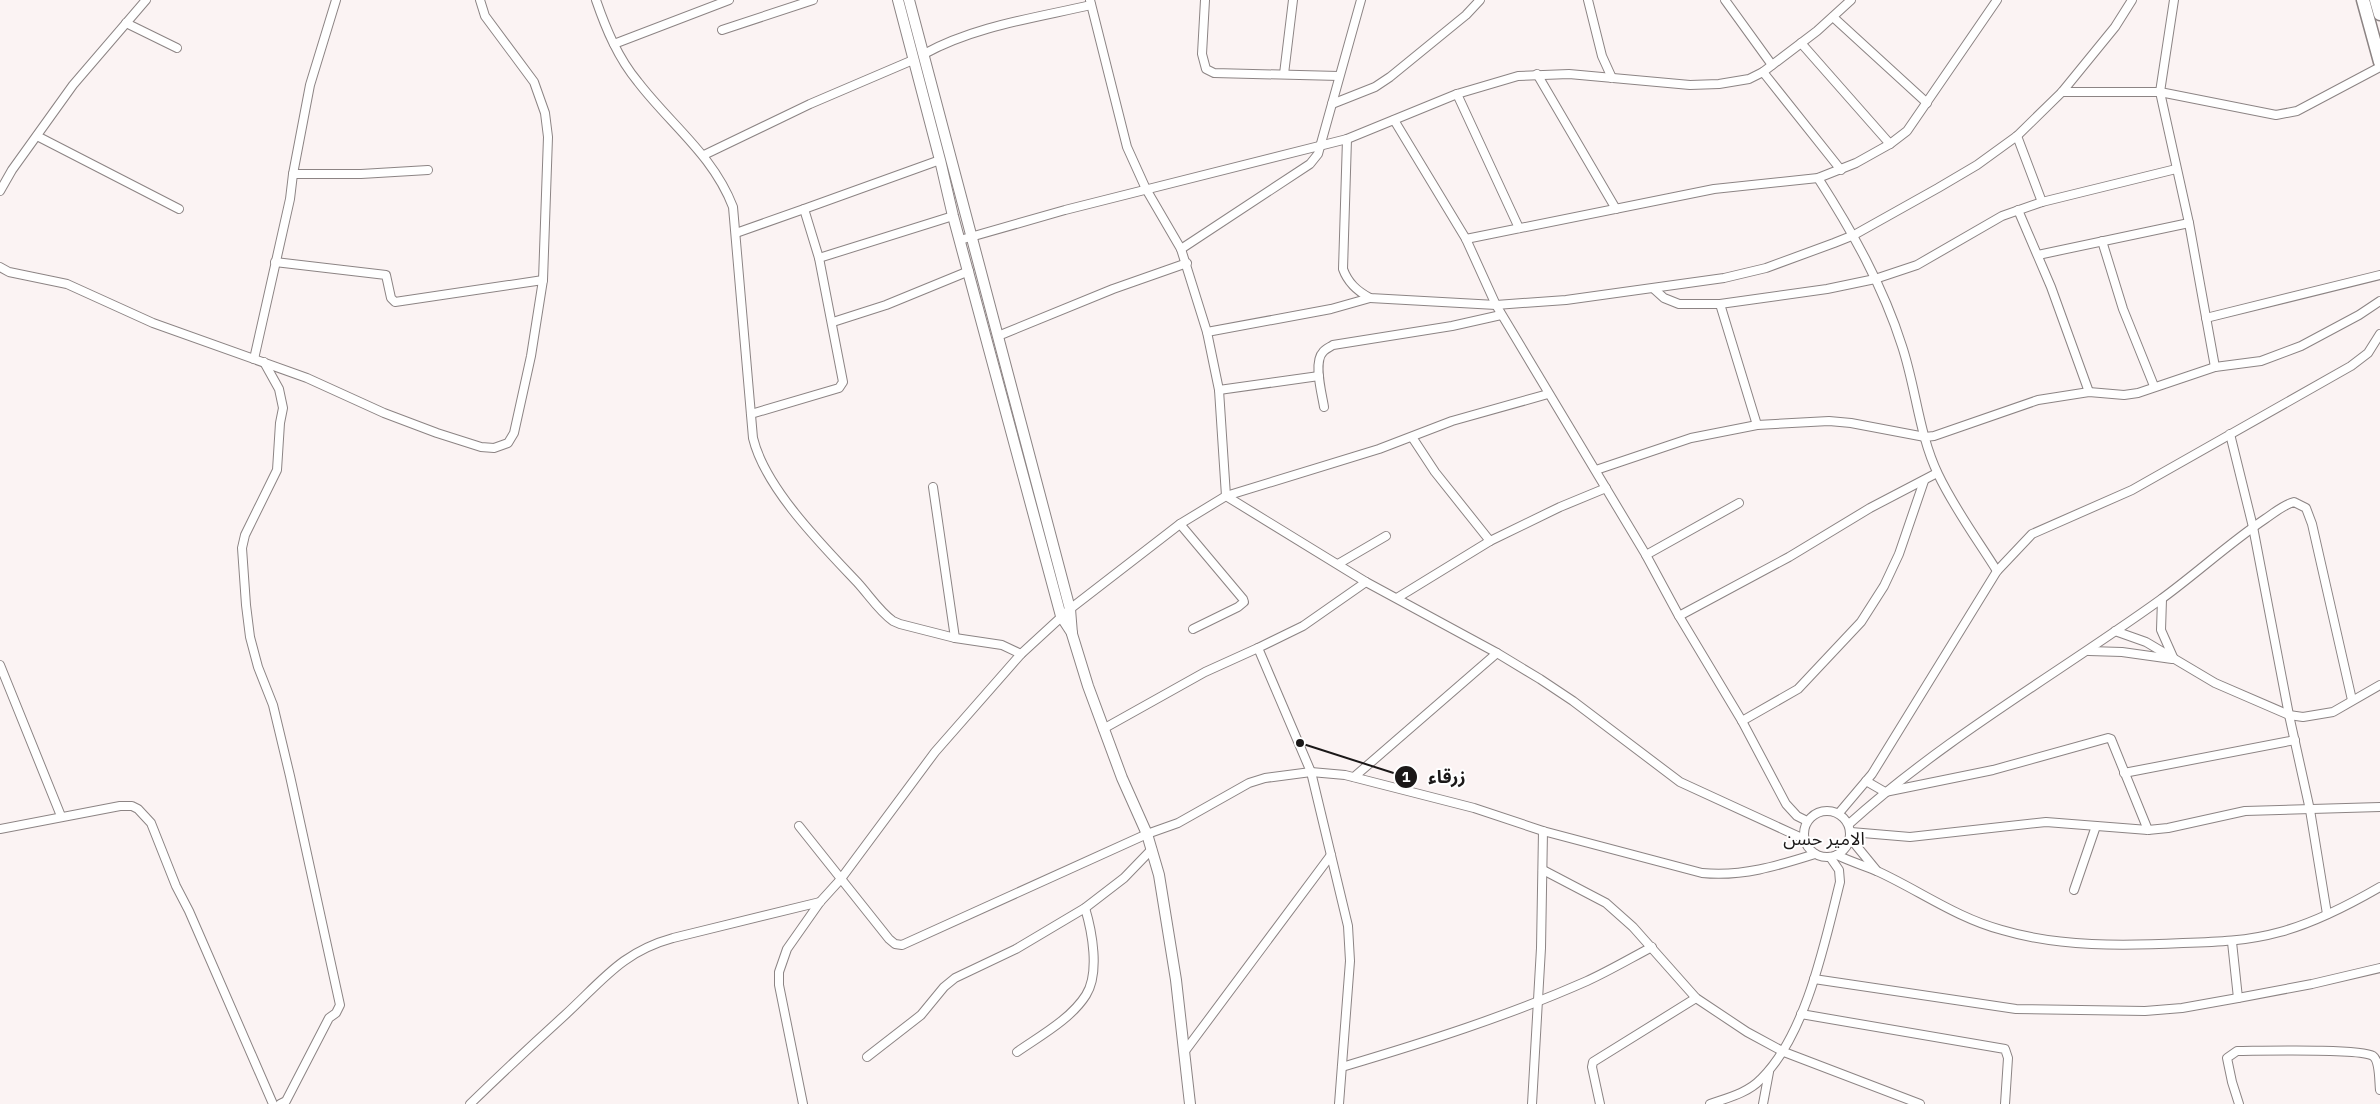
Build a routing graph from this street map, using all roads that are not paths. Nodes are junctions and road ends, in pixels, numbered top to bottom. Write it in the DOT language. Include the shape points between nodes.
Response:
graph roads {
  1 [pos="146,0"];
  2 [pos="336,0"];
  3 [pos="480,0"];
  4 [pos="596,0"];
  5 [pos="729,0"];
  6 [pos="813,0"];
  7 [pos="898,0"];
  8 [pos="910,0"];
  9 [pos="1205,0"];
  10 [pos="1293,0"];
  11 [pos="1361,0"];
  12 [pos="1480,0"];
  13 [pos="1588,0"];
  14 [pos="1725,0"];
  15 [pos="1851,0"];
  16 [pos="1997,0"];
  17 [pos="2131,0"];
  18 [pos="2174,0"];
  19 [pos="2363,0"];
  20 [pos="2376,0"];
  21 [pos="1090,3"];
  22 [pos="2380,14"];
  23 [pos="1833,17"];
  24 [pos="126,23"];
  25 [pos="722,30"];
  26 [pos="1801,43"];
  27 [pos="614,44"];
  28 [pos="177,48"];
  29 [pos="924,54"];
  30 [pos="913,60"];
  31 [pos="2380,62"];
  32 [pos="1772,65"];
  33 [pos="2380,67"];
  34 [pos="1763,72"];
  35 [pos="1284,74"];
  36 [pos="1537,74"];
  37 [pos="1338,76"];
  38 [pos="1612,78"];
  39 [pos="2062,92"];
  40 [pos="2160,92"];
  41 [pos="1457,94"];
  42 [pos="1927,103"];
  43 [pos="1332,104"];
  44 [pos="1394,120"];
  45 [pos="37,136"];
  46 [pos="2017,136"];
  47 [pos="1347,139"];
  48 [pos="1322,144"];
  49 [pos="1890,144"];
  50 [pos="704,155"];
  51 [pos="940,160"];
  52 [pos="2176,169"];
  53 [pos="428,170"];
  54 [pos="1840,170"];
  55 [pos="293,174"];
  56 [pos="1818,178"];
  57 [pos="1146,189"];
  58 [pos="0,191"];
  59 [pos="2042,202"];
  60 [pos="179,209"];
  61 [pos="804,209"];
  62 [pos="1616,209"];
  63 [pos="2018,210"];
  64 [pos="953,216"];
  65 [pos="2188,223"];
  66 [pos="1518,228"];
  67 [pos="736,232"];
  68 [pos="1854,235"];
  69 [pos="973,237"];
  70 [pos="1466,239"];
  71 [pos="960,240"];
  72 [pos="2102,241"];
  73 [pos="1181,249"];
  74 [pos="2038,255"];
  75 [pos="819,258"];
  76 [pos="275,262"];
  77 [pos="1187,263"];
  78 [pos="0,267"];
  79 [pos="969,271"];
  80 [pos="2380,275"];
  81 [pos="1875,279"];
  82 [pos="543,280"];
  83 [pos="1654,289"];
  84 [pos="1370,298"];
  85 [pos="2380,301"];
  86 [pos="1720,304"];
  87 [pos="1496,305"];
  88 [pos="1502,315"];
  89 [pos="2206,318"];
  90 [pos="833,322"];
  91 [pos="1207,332"];
  92 [pos="2380,334"];
  93 [pos="998,336"];
  94 [pos="254,359"];
  95 [pos="264,362"];
  96 [pos="2215,367"];
  97 [pos="1319,376"];
  98 [pos="2154,386"];
  99 [pos="1219,390"];
  100 [pos="2089,392"];
  101 [pos="1548,394"];
  102 [pos="1324,407"];
  103 [pos="750,414"];
  104 [pos="1757,425"];
  105 [pos="2230,434"];
  106 [pos="1412,437"];
  107 [pos="1925,437"];
  108 [pos="1596,470"];
  109 [pos="1937,473"];
  110 [pos="1924,481"];
  111 [pos="933,487"];
  112 [pos="1606,488"];
  113 [pos="1226,496"];
  114 [pos="1739,503"];
  115 [pos="1180,524"];
  116 [pos="2253,527"];
  117 [pos="1386,536"];
  118 [pos="1490,541"];
  119 [pos="1646,555"];
  120 [pos="1338,564"];
  121 [pos="1997,571"];
  122 [pos="1366,582"];
  123 [pos="1397,598"];
  124 [pos="2162,599"];
  125 [pos="1070,609"];
  126 [pos="1061,616"];
  127 [pos="1679,616"];
  128 [pos="1194,629"];
  129 [pos="2115,632"];
  130 [pos="1072,634"];
  131 [pos="956,638"];
  132 [pos="1258,648"];
  133 [pos="2089,651"];
  134 [pos="1497,653"];
  135 [pos="1020,654"];
  136 [pos="2174,659"];
  137 [pos="0,665"];
  138 [pos="2380,685"];
  139 [pos="2352,700"];
  140 [pos="2289,715"];
  141 [pos="1742,721"];
  142 [pos="1103,729"];
  143 [pos="2295,740"];
  144 [pos="1311,772"];
  145 [pos="2124,773"];
  146 [pos="1354,777"];
  147 [pos="1866,781"];
  148 [pos="1885,792"];
  149 [pos="2380,807"];
  150 [pos="2310,810"];
  151 [pos="1839,813"];
  152 [pos="61,816"];
  153 [pos="1807,821"];
  154 [pos="1849,824"];
  155 [pos="799,826"];
  156 [pos="2096,826"];
  157 [pos="0,829"];
  158 [pos="1543,830"];
  159 [pos="2148,830"];
  160 [pos="1147,834"];
  161 [pos="1851,835"];
  162 [pos="1804,839"];
  163 [pos="1152,849"];
  164 [pos="1815,854"];
  165 [pos="1330,855"];
  166 [pos="1833,856"];
  167 [pos="1544,870"];
  168 [pos="1877,871"];
  169 [pos="840,880"];
  170 [pos="2380,887"];
  171 [pos="2074,890"];
  172 [pos="820,902"];
  173 [pos="1084,908"];
  174 [pos="2327,914"];
  175 [pos="2232,942"];
  176 [pos="1652,947"];
  177 [pos="2380,968"];
  178 [pos="1814,979"];
  179 [pos="1696,998"];
  180 [pos="2238,998"];
  181 [pos="1539,1000"];
  182 [pos="1801,1014"];
  183 [pos="1185,1050"];
  184 [pos="1017,1052"];
  185 [pos="1784,1052"];
  186 [pos="867,1057"];
  187 [pos="1342,1066"];
  188 [pos="1770,1070"];
  189 [pos="2380,1090"];
  190 [pos="273,1104"];
  191 [pos="280,1104"];
  192 [pos="470,1104"];
  193 [pos="803,1104"];
  194 [pos="1190,1104"];
  195 [pos="1339,1104"];
  196 [pos="1532,1104"];
  197 [pos="1600,1104"];
  198 [pos="1710,1104"];
  199 [pos="1763,1104"];
  200 [pos="1920,1104"];
  201 [pos="2005,1104"];
  202 [pos="2240,1104"];
  1 -- 24 [label="street"];
  2 -- 55 [label="street" via="310,85"];
  3 -- 82 [label="street" via="485,16 534,82 545,113 548,137"];
  4 -- 27 [label="street"];
  5 -- 27 [label="street"];
  6 -- 25 [label="street"];
  7 -- 30 [label="street"];
  8 -- 29 [label="street"];
  9 -- 35 [label="street" via="1202,54 1206,70 1214,73"];
  10 -- 35 [label="street"];
  11 -- 37 [label="street"];
  12 -- 43 [label="street" via="1390,77 1375,87"];
  13 -- 38 [label="street" via="1602,56"];
  14 -- 32 [label="street"];
  15 -- 23 [label="street"];
  16 -- 42 [label="street"];
  17 -- 39 [label="street" via="2115,28"];
  18 -- 40 [label="street"];
  19 -- 31 [label="main road"];
  20 -- 22 [label="main road"];
  21 -- 29 [label="street" via="969,34"];
  21 -- 57 [label="street" via="1121,129"];
  23 -- 26 [label="street"];
  23 -- 42 [label="street"];
  24 -- 28 [label="street"];
  24 -- 45 [label="street" via="73,86"];
  26 -- 32 [label="street"];
  26 -- 49 [label="street"];
  27 -- 50 [label="street" via="636,81"];
  29 -- 30 [label="street"];
  29 -- 69 [label="street"];
  30 -- 50 [label="street" via="810,104"];
  30 -- 51 [label="street"];
  32 -- 34 [label="street"];
  33 -- 40 [label="street" via="2297,111 2284,114 2265,114"];
  34 -- 38 [label="street" via="1736,82 1690,85"];
  34 -- 54 [label="street"];
  35 -- 37 [label="street"];
  36 -- 38 [label="street"];
  36 -- 41 [label="street" via="1518,76"];
  36 -- 62 [label="street"];
  37 -- 43 [label="street"];
  39 -- 40 [label="street"];
  39 -- 46 [label="street"];
  40 -- 52 [label="street"];
  41 -- 44 [label="street"];
  41 -- 66 [label="street"];
  42 -- 49 [label="street" via="1907,131"];
  43 -- 48 [label="street"];
  44 -- 47 [label="street"];
  44 -- 70 [label="street"];
  45 -- 58 [label="street"];
  45 -- 60 [label="street"];
  46 -- 59 [label="street"];
  46 -- 68 [label="street" via="1977,165"];
  47 -- 48 [label="street"];
  47 -- 84 [label="street" via="1343,269 1346,279"];
  48 -- 57 [label="street"];
  48 -- 73 [label="street" via="1310,164"];
  49 -- 54 [label="street"];
  50 -- 67 [label="street" via="726,188 733,207"];
  51 -- 61 [label="street"];
  51 -- 64 [label="street"];
  52 -- 59 [label="street"];
  52 -- 65 [label="street"];
  53 -- 55 [label="street"];
  54 -- 56 [label="street"];
  55 -- 76 [label="street"];
  56 -- 62 [label="street" via="1714,189"];
  56 -- 68 [label="street"];
  57 -- 69 [label="street"];
  57 -- 73 [label="street"];
  59 -- 63 [label="street"];
  61 -- 67 [label="street"];
  61 -- 75 [label="street"];
  62 -- 66 [label="street"];
  63 -- 74 [label="street"];
  63 -- 81 [label="street" via="1917,265"];
  64 -- 71 [label="street"];
  64 -- 75 [label="street"];
  65 -- 72 [label="street"];
  65 -- 89 [label="street"];
  66 -- 70 [label="street"];
  67 -- 103 [label="street"];
  68 -- 81 [label="street"];
  68 -- 83 [label="street" via="1766,268"];
  69 -- 71 [label="street"];
  69 -- 93 [label="street"];
  70 -- 87 [label="street"];
  71 -- 79 [label="street"];
  72 -- 74 [label="street"];
  72 -- 98 [label="street" via="2123,309"];
  73 -- 77 [label="street"];
  74 -- 100 [label="street"];
  75 -- 90 [label="street"];
  76 -- 82 [label="street" via="386,275 391,298 402,303"];
  76 -- 94 [label="street"];
  77 -- 91 [label="street"];
  77 -- 93 [label="street"];
  78 -- 94 [label="street" via="9,272 67,284 153,323"];
  79 -- 90 [label="street" via="886,305"];
  79 -- 126 [label="street"];
  80 -- 89 [label="street"];
  81 -- 86 [label="street"];
  81 -- 107 [label="street" via="1903,348"];
  82 -- 95 [label="street" via="514,433 503,446 481,447 437,433"];
  83 -- 86 [label="street" via="1664,298 1679,304"];
  83 -- 87 [label="street"];
  84 -- 87 [label="street"];
  84 -- 91 [label="street" via="1331,309"];
  85 -- 96 [label="street" via="2359,316 2285,352 2261,361"];
  86 -- 104 [label="street"];
  87 -- 88 [label="street"];
  88 -- 97 [label="street" via="1333,345 1319,359"];
  88 -- 101 [label="street"];
  89 -- 96 [label="street"];
  90 -- 103 [label="street" via="844,382 842,386"];
  91 -- 99 [label="street"];
  92 -- 105 [label="street" via="2368,353 2351,366"];
  93 -- 125 [label="street"];
  94 -- 95 [label="street"];
  95 -- 191 [label="street" via="278,389 283,408 277,470 242,548 246,605 258,666 273,705 340,1005 329,1018 286,1101"];
  96 -- 98 [label="street"];
  97 -- 99 [label="street"];
  97 -- 102 [label="street"];
  98 -- 100 [label="street" via="2124,395"];
  99 -- 113 [label="street"];
  100 -- 107 [label="street" via="2038,400 1944,434"];
  101 -- 106 [label="street"];
  101 -- 108 [label="street"];
  103 -- 131 [label="street" via="758,454 774,485 883,612 900,624"];
  104 -- 107 [label="street" via="1829,421"];
  104 -- 108 [label="street" via="1691,438"];
  105 -- 116 [label="street"];
  105 -- 121 [label="street" via="2132,490 2032,534"];
  106 -- 113 [label="street"];
  106 -- 118 [label="street" via="1435,472"];
  107 -- 109 [label="street"];
  108 -- 112 [label="street"];
  109 -- 110 [label="street"];
  109 -- 121 [label="street"];
  110 -- 127 [label="street"];
  110 -- 141 [label="street" via="1899,554 1884,586 1861,622 1798,689"];
  111 -- 131 [label="street"];
  112 -- 118 [label="street"];
  112 -- 119 [label="street"];
  113 -- 115 [label="street"];
  113 -- 120 [label="street"];
  114 -- 119 [label="street"];
  115 -- 125 [label="street"];
  115 -- 128 [label="street" via="1244,602"];
  116 -- 124 [label="street"];
  116 -- 139 [label="street" via="2289,504 2298,503 2306,508"];
  116 -- 140 [label="street"];
  117 -- 120 [label="street"];
  118 -- 123 [label="street"];
  119 -- 127 [label="street"];
  120 -- 122 [label="street"];
  121 -- 147 [label="street"];
  122 -- 123 [label="street"];
  122 -- 132 [label="street" via="1299,629"];
  123 -- 134 [label="street"];
  124 -- 129 [label="street"];
  124 -- 136 [label="street" via="2161,630"];
  125 -- 126 [label="street"];
  125 -- 130 [label="street"];
  126 -- 130 [label="street"];
  126 -- 135 [label="street"];
  127 -- 141 [label="street"];
  129 -- 133 [label="street"];
  129 -- 136 [label="street" via="2146,642"];
  130 -- 142 [label="street"];
  131 -- 135 [label="street" via="1002,645"];
  132 -- 142 [label="street" via="1205,672"];
  132 -- 144 [label="street"];
  133 -- 136 [label="street"];
  133 -- 148 [label="street" via="1989,717"];
  134 -- 146 [label="street"];
  134 -- 162 [label="street" via="1573,701 1680,782"];
  135 -- 169 [label="street" via="941,745"];
  136 -- 140 [label="street" via="2215,683"];
  137 -- 152 [label="street"];
  138 -- 139 [label="street"];
  139 -- 140 [label="street" via="2333,712 2304,717"];
  140 -- 143 [label="street"];
  141 -- 153 [label="street" via="1786,804"];
  142 -- 160 [label="street"];
  143 -- 145 [label="street"];
  143 -- 150 [label="street"];
  144 -- 146 [label="street"];
  144 -- 160 [label="street" via="1249,783 1185,819"];
  144 -- 165 [label="street"];
  145 -- 148 [label="street" via="2111,739 2105,738 1992,770"];
  145 -- 159 [label="street"];
  146 -- 158 [label="street" via="1474,808"];
  147 -- 148 [label="street"];
  147 -- 151 [label="street"];
  148 -- 154 [label="street"];
  149 -- 150 [label="street"];
  150 -- 159 [label="street" via="2246,811"];
  150 -- 174 [label="street"];
  151 -- 153 [label="street" via="1825,810"];
  151 -- 154 [label="street"];
  152 -- 157 [label="street"];
  152 -- 190 [label="street" via="132,806 151,823"];
  153 -- 162 [label="street"];
  154 -- 161 [label="street"];
  155 -- 169 [label="street"];
  156 -- 159 [label="street"];
  156 -- 161 [label="street" via="2046,822 1910,837"];
  156 -- 171 [label="street"];
  158 -- 164 [label="street" via="1702,873 1722,875 1768,868"];
  158 -- 167 [label="street"];
  160 -- 163 [label="street"];
  160 -- 169 [label="street" via="902,945 889,940"];
  161 -- 166 [label="street" via="1848,845"];
  161 -- 168 [label="street"];
  162 -- 164 [label="street"];
  163 -- 173 [label="street" via="1124,878"];
  163 -- 183 [label="street" via="1170,940"];
  164 -- 166 [label="street"];
  165 -- 183 [label="street"];
  165 -- 187 [label="street" via="1350,941"];
  166 -- 168 [label="street"];
  166 -- 178 [label="street" via="1840,882"];
  167 -- 176 [label="street" via="1606,903"];
  167 -- 181 [label="street"];
  168 -- 175 [label="street" via="1948,909 2003,931 2105,944"];
  169 -- 172 [label="street"];
  170 -- 174 [label="street"];
  172 -- 192 [label="street" via="673,938 638,951 607,974"];
  172 -- 193 [label="street" via="787,949 779,972"];
  173 -- 184 [label="street" via="1092,931 1093,963 1088,992 1066,1017"];
  173 -- 186 [label="street" via="1016,949 955,978 920,1014"];
  174 -- 175 [label="street" via="2282,932"];
  175 -- 180 [label="street"];
  176 -- 179 [label="street"];
  176 -- 181 [label="street" via="1589,980"];
  177 -- 180 [label="street"];
  178 -- 180 [label="street" via="2016,1009 2146,1011"];
  178 -- 182 [label="street"];
  179 -- 185 [label="street"];
  179 -- 197 [label="street" via="1593,1062"];
  181 -- 187 [label="street" via="1425,1042"];
  181 -- 196 [label="street"];
  182 -- 185 [label="street"];
  182 -- 201 [label="street" via="2004,1049 2008,1058"];
  183 -- 194 [label="street"];
  185 -- 188 [label="street"];
  185 -- 200 [label="street"];
  187 -- 195 [label="street"];
  188 -- 198 [label="street" via="1750,1088"];
  188 -- 199 [label="street"];
  189 -- 202 [label="street" via="2376,1060 2370,1055 2331,1051 2237,1051 2227,1058"];
}
